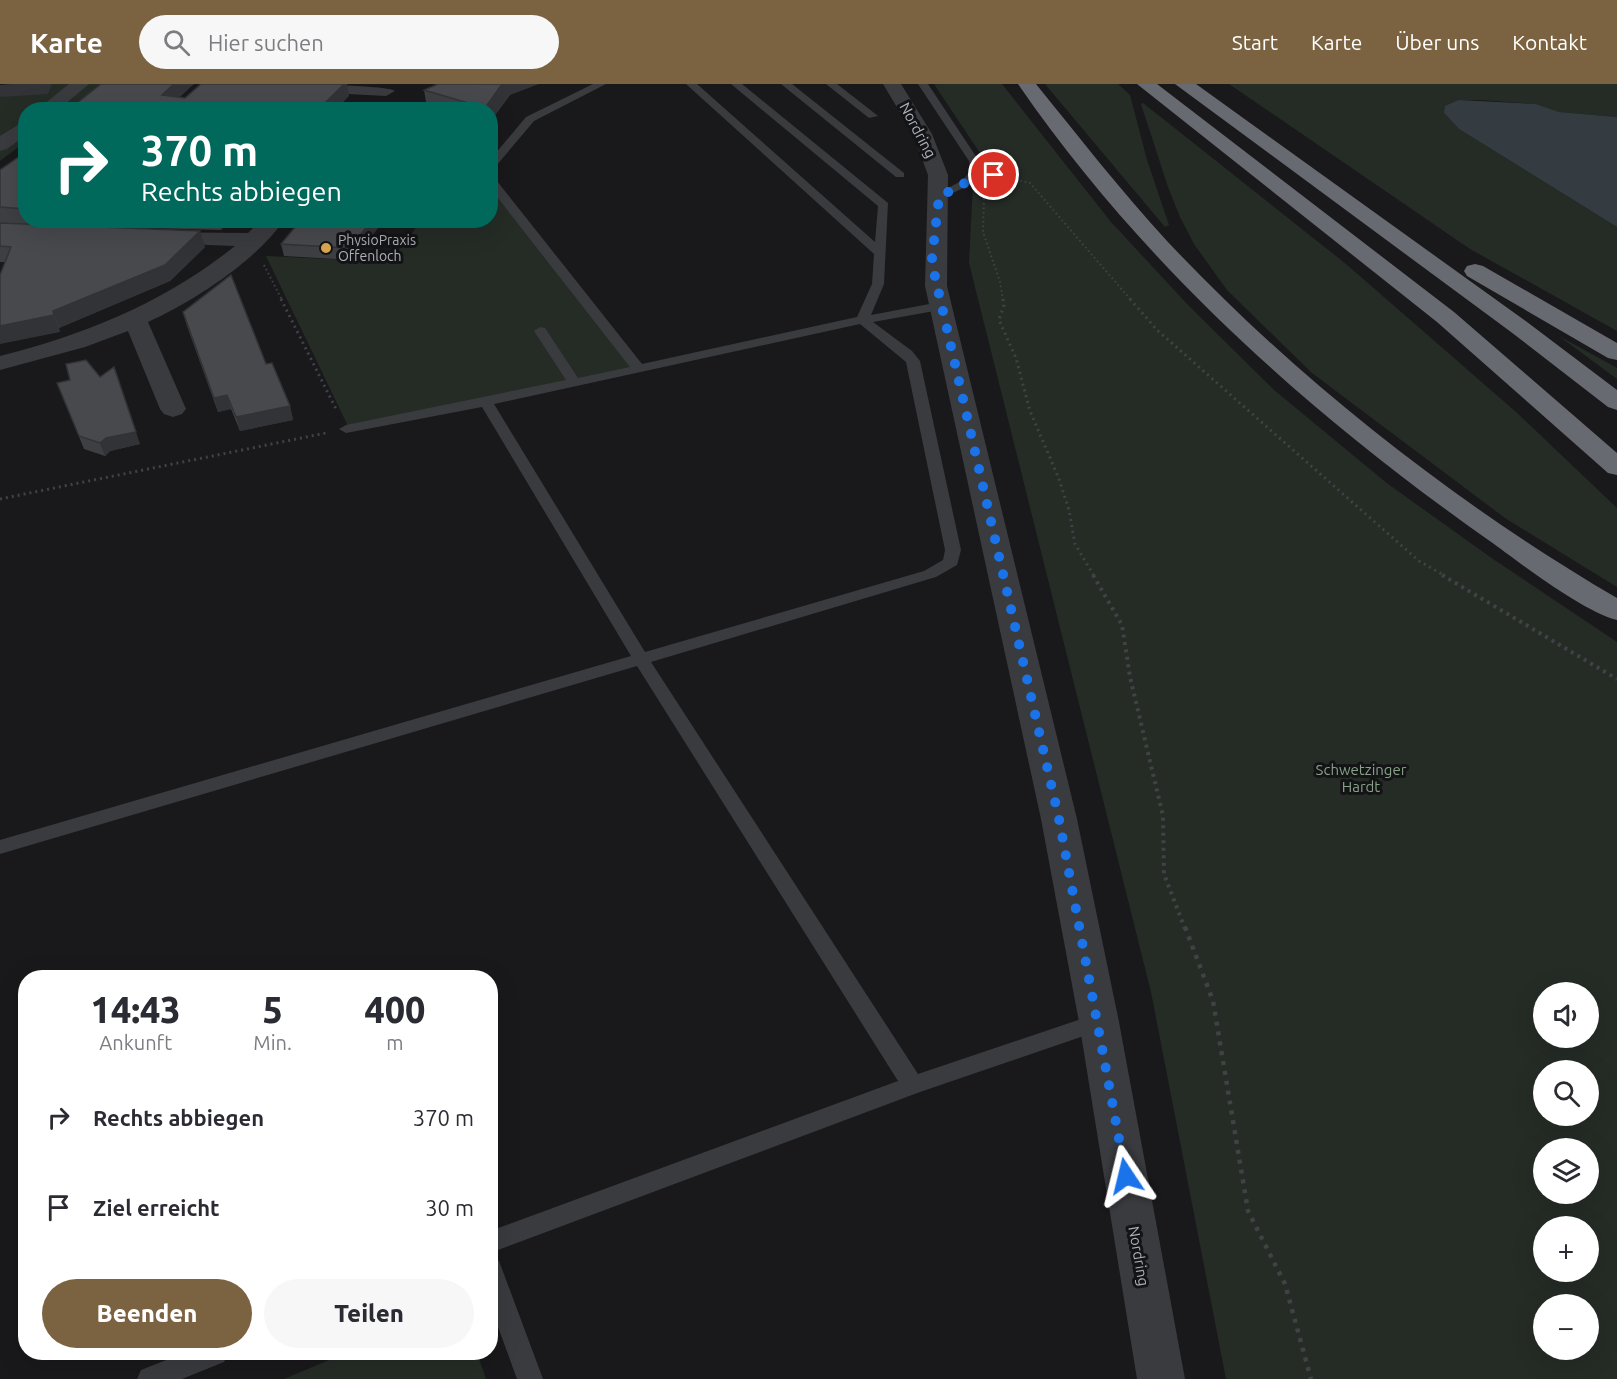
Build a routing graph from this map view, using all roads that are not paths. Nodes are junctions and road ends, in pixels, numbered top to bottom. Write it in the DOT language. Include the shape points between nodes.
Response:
graph roads {
  1 [pos="80,84"];
  2 [pos="254,84"];
  3 [pos="601,84"];
  4 [pos="691,84"];
  5 [pos="736,84"];
  6 [pos="786,84"];
  7 [pos="831,84"];
  8 [pos="892,84"];
  9 [pos="923,84"];
  10 [pos="1027,84"];
  11 [pos="1146,84"];
  12 [pos="1184,84"];
  13 [pos="389,88"];
  14 [pos="56,102"];
  15 [pos="378,102"];
  16 [pos="873,116"];
  17 [pos="18,132"];
  18 [pos="0,145"];
  19 [pos="498,158"];
  20 [pos="900,175"];
  21 [pos="1314,180"];
  22 [pos="498,189"];
  23 [pos="939,197"];
  24 [pos="43,228"];
  25 [pos="54,228"];
  26 [pos="267,228"];
  27 [pos="25,232"];
  28 [pos="106,236"];
  29 [pos="141,237"];
  30 [pos="256,240"];
  31 [pos="880,253"];
  32 [pos="940,306"];
  33 [pos="862,320"];
  34 [pos="136,321"];
  35 [pos="540,331"];
  36 [pos="1617,353"];
  37 [pos="0,363"];
  38 [pos="639,369"];
  39 [pos="575,383"];
  40 [pos="486,402"];
  41 [pos="1617,402"];
  42 [pos="173,409"];
  43 [pos="346,429"];
  44 [pos="1617,467"];
  45 [pos="1617,610"];
  46 [pos="641,659"];
  47 [pos="0,847"];
  48 [pos="1099,1022"];
  49 [pos="913,1085"];
  50 [pos="498,1239"];
  51 [pos="498,1291"];
  52 [pos="198,1360"];
  53 [pos="150,1379"];
  54 [pos="530,1379"];
  55 [pos="1161,1379"];
  1 -- 14 [label="street"];
  2 -- 13 [label="street"];
  3 -- 19 [label="lane" via="530,119"];
  4 -- 31 [label="lane"];
  5 -- 31 [label="lane" via="884,205"];
  6 -- 20 [label="lane"];
  7 -- 16 [label="lane"];
  8 -- 23 [label="street, Nordring" via="932,153"];
  9 -- 23 [label="lane" via="974,161 976,171 967,182"];
  10 -- 45 [label="highway" via="1119,200 1244,333 1352,427 1500,537"];
  11 -- 44 [label="highway" via="1476,340"];
  12 -- 21 [label="highway"];
  13 -- 15 [label="street"];
  17 -- 18 [label="street"];
  21 -- 36 [label="highway" via="1394,222"];
  21 -- 41 [label="highway"];
  22 -- 38 [label="lane"];
  23 -- 32 [label="street, Nordring" via="932,258"];
  24 -- 27 [label="street"];
  25 -- 28 [label="street"];
  26 -- 30 [label="street"];
  29 -- 30 [label="street"];
  30 -- 34 [label="street" via="211,278"];
  31 -- 33 [label="lane" via="878,284"];
  32 -- 33 [label="lane"];
  32 -- 48 [label="street, Nordring" via="1059,819"];
  33 -- 38 [label="lane"];
  33 -- 46 [label="lane" via="913,362 950,535 951,562 930,574"];
  34 -- 37 [label="street" via="82,342"];
  34 -- 42 [label="street"];
  35 -- 39 [label="lane"];
  38 -- 39 [label="lane"];
  39 -- 40 [label="lane"];
  40 -- 43 [label="lane"];
  40 -- 46 [label="lane"];
  46 -- 47 [label="lane"];
  46 -- 49 [label="lane"];
  48 -- 49 [label="lane"];
  48 -- 55 [label="street, Nordring"];
  49 -- 50 [label="lane"];
  51 -- 54 [label="lane"];
  52 -- 53 [label="lane"];
}
